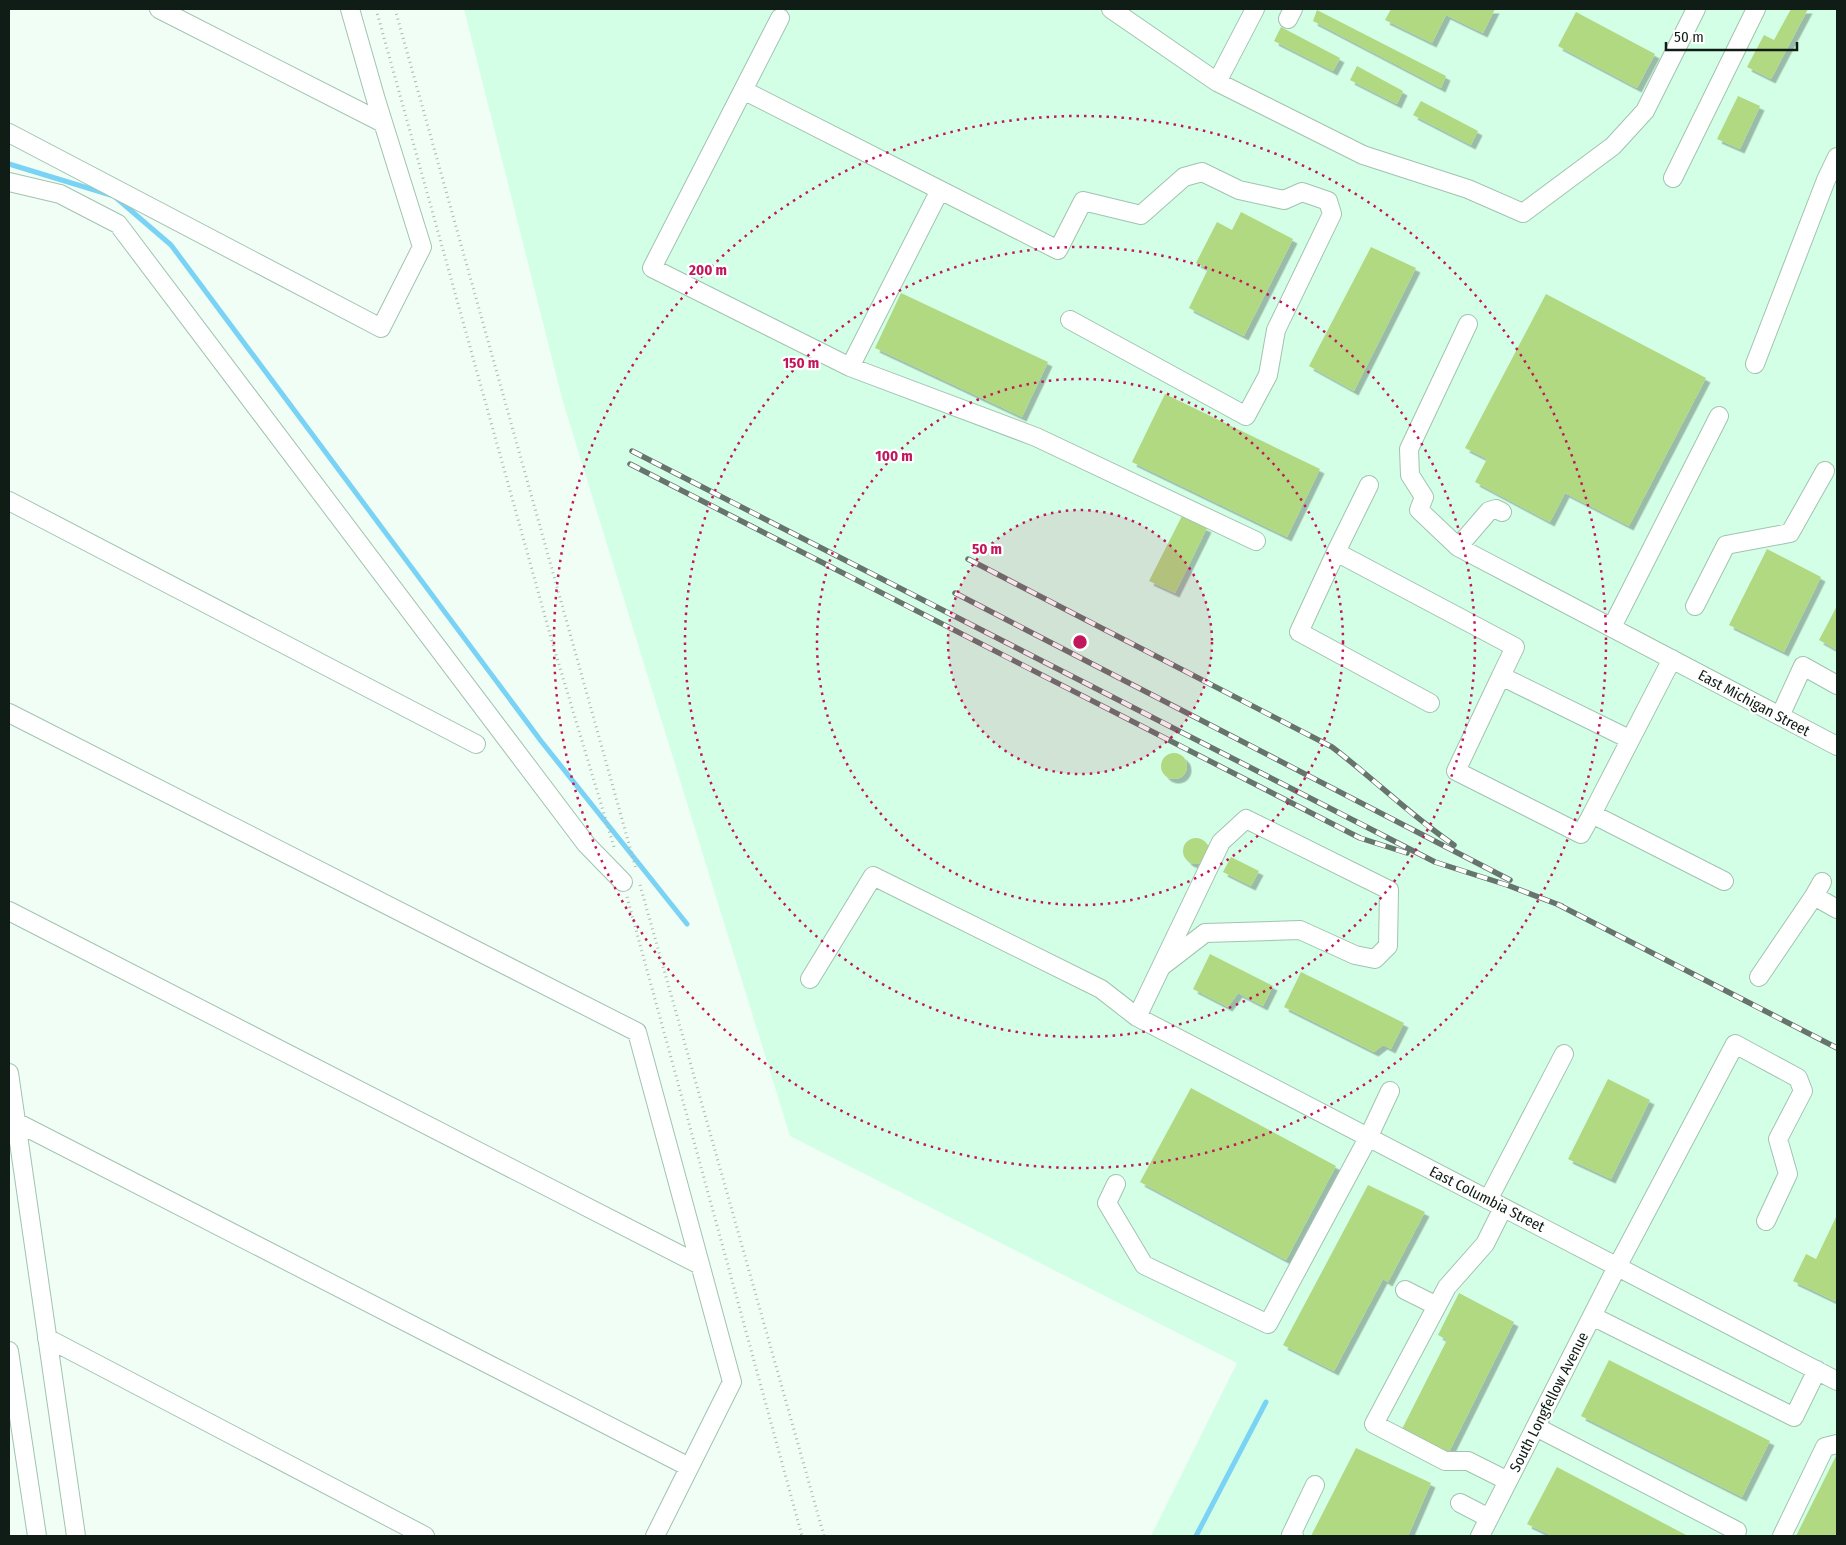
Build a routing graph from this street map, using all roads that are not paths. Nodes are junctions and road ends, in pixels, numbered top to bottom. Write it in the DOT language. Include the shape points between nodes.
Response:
graph roads {
  1 [pos="159,9"];
  2 [pos="350,9"];
  3 [pos="1111,9"];
  4 [pos="1255,9"];
  5 [pos="1696,9"];
  6 [pos="1756,9"];
  7 [pos="780,18"];
  8 [pos="1218,82"];
  9 [pos="743,90"];
  10 [pos="383,123"];
  11 [pos="9,133"];
  12 [pos="1837,157"];
  13 [pos="1673,178"];
  14 [pos="9,182"];
  15 [pos="940,190"];
  16 [pos="1070,320"];
  17 [pos="1468,324"];
  18 [pos="1755,364"];
  19 [pos="850,367"];
  20 [pos="1719,416"];
  21 [pos="1825,471"];
  22 [pos="1369,484"];
  23 [pos="9,501"];
  24 [pos="1502,512"];
  25 [pos="1256,541"];
  26 [pos="1458,547"];
  27 [pos="1336,552"];
  28 [pos="1695,606"];
  29 [pos="1612,628"];
  30 [pos="1672,659"];
  31 [pos="1501,676"];
  32 [pos="1837,685"];
  33 [pos="1430,702"];
  34 [pos="9,713"];
  35 [pos="1780,716"];
  36 [pos="1629,739"];
  37 [pos="476,744"];
  38 [pos="1837,746"];
  39 [pos="1592,814"];
  40 [pos="1724,881"];
  41 [pos="623,882"];
  42 [pos="1837,909"];
  43 [pos="9,911"];
  44 [pos="1161,967"];
  45 [pos="1759,977"];
  46 [pos="810,979"];
  47 [pos="1137,1017"];
  48 [pos="1564,1054"];
  49 [pos="9,1073"];
  50 [pos="1390,1090"];
  51 [pos="16,1122"];
  52 [pos="1368,1138"];
  53 [pos="1116,1184"];
  54 [pos="1495,1204"];
  55 [pos="1766,1221"];
  56 [pos="700,1265"];
  57 [pos="1617,1267"];
  58 [pos="1405,1290"];
  59 [pos="1437,1306"];
  60 [pos="1592,1316"];
  61 [pos="47,1338"];
  62 [pos="9,1351"];
  63 [pos="1817,1370"];
  64 [pos="1837,1381"];
  65 [pos="1536,1427"];
  66 [pos="1837,1444"];
  67 [pos="690,1467"];
  68 [pos="1508,1481"];
  69 [pos="1315,1484"];
  70 [pos="1460,1503"];
  71 [pos="1489,1518"];
  72 [pos="1737,1531"];
  73 [pos="36,1536"];
  74 [pos="76,1536"];
  75 [pos="425,1536"];
  76 [pos="655,1536"];
  77 [pos="1294,1536"];
  78 [pos="1480,1536"];
  79 [pos="1782,1536"];
  1 -- 10 [label="street"];
  2 -- 10 [label="street"];
  3 -- 8 [label="street"];
  4 -- 8 [label="street"];
  5 -- 8 [label="street" via="1644,111 1613,146 1523,213 1468,189 1363,155"];
  6 -- 13 [label="street"];
  7 -- 9 [label="street"];
  9 -- 15 [label="street"];
  9 -- 19 [label="street" via="652,268"];
  10 -- 11 [label="street" via="422,247 381,328"];
  12 -- 18 [label="street"];
  14 -- 41 [label="street" via="60,194 118,224 586,844"];
  15 -- 16 [label="street" via="1058,250 1083,201 1141,215 1184,177 1202,172 1238,190 1284,200 1302,192 1328,201 1332,214 1276,330 1268,375 1246,416"];
  15 -- 19 [label="street"];
  17 -- 26 [label="street, East Michigan Street" via="1409,449 1410,474 1424,497 1419,510"];
  19 -- 25 [label="street" via="1036,437"];
  20 -- 29 [label="street"];
  21 -- 28 [label="street" via="1790,533 1726,545"];
  22 -- 27 [label="street"];
  23 -- 37 [label="street"];
  24 -- 26 [label="street" via="1496,509 1489,511"];
  26 -- 29 [label="street, East Michigan Street"];
  27 -- 31 [label="street" via="1515,647"];
  27 -- 33 [label="street" via="1299,632"];
  29 -- 30 [label="street, East Michigan Street"];
  30 -- 35 [label="street, East Michigan Street"];
  30 -- 36 [label="street"];
  31 -- 36 [label="street"];
  31 -- 39 [label="street" via="1456,771 1581,834"];
  32 -- 35 [label="street" via="1803,666"];
  34 -- 56 [label="street" via="637,1032"];
  35 -- 38 [label="street, East Michigan Street"];
  36 -- 39 [label="street"];
  39 -- 40 [label="street"];
  42 -- 45 [label="street" via="1818,889"];
  43 -- 56 [label="street"];
  44 -- 44 [label="street" via="1222,842 1246,819 1389,890 1388,946 1375,959 1355,955 1300,930 1205,933"];
  44 -- 47 [label="street"];
  46 -- 47 [label="street, East Columbia Street" via="873,876 1100,990"];
  47 -- 52 [label="street, East Columbia Street"];
  48 -- 54 [label="street"];
  49 -- 51 [label="street"];
  50 -- 52 [label="street"];
  51 -- 61 [label="street"];
  51 -- 67 [label="street"];
  52 -- 53 [label="street" via="1268,1324 1144,1265 1107,1203"];
  52 -- 54 [label="street, East Columbia Street"];
  54 -- 57 [label="street, East Columbia Street"];
  54 -- 59 [label="street" via="1485,1244 1447,1287"];
  55 -- 57 [label="street, South Longfellow Avenue" via="1788,1174 1778,1140 1803,1091 1798,1078 1735,1044"];
  56 -- 67 [label="street" via="732,1382"];
  57 -- 60 [label="street, South Longfellow Avenue"];
  57 -- 63 [label="street, East Columbia Street"];
  58 -- 59 [label="street"];
  59 -- 68 [label="street" via="1374,1424 1445,1461 1468,1461"];
  60 -- 63 [label="street" via="1794,1417"];
  60 -- 65 [label="street, South Longfellow Avenue"];
  61 -- 74 [label="street"];
  61 -- 75 [label="street"];
  62 -- 73 [label="street"];
  63 -- 64 [label="street, East Columbia Street"];
  65 -- 68 [label="street, South Longfellow Avenue"];
  65 -- 72 [label="street"];
  66 -- 79 [label="street" via="1825,1447"];
  67 -- 76 [label="street"];
  68 -- 71 [label="street, South Longfellow Avenue"];
  69 -- 77 [label="street" via="1291,1535"];
  70 -- 71 [label="street"];
  71 -- 78 [label="street, South Longfellow Avenue"];
}
